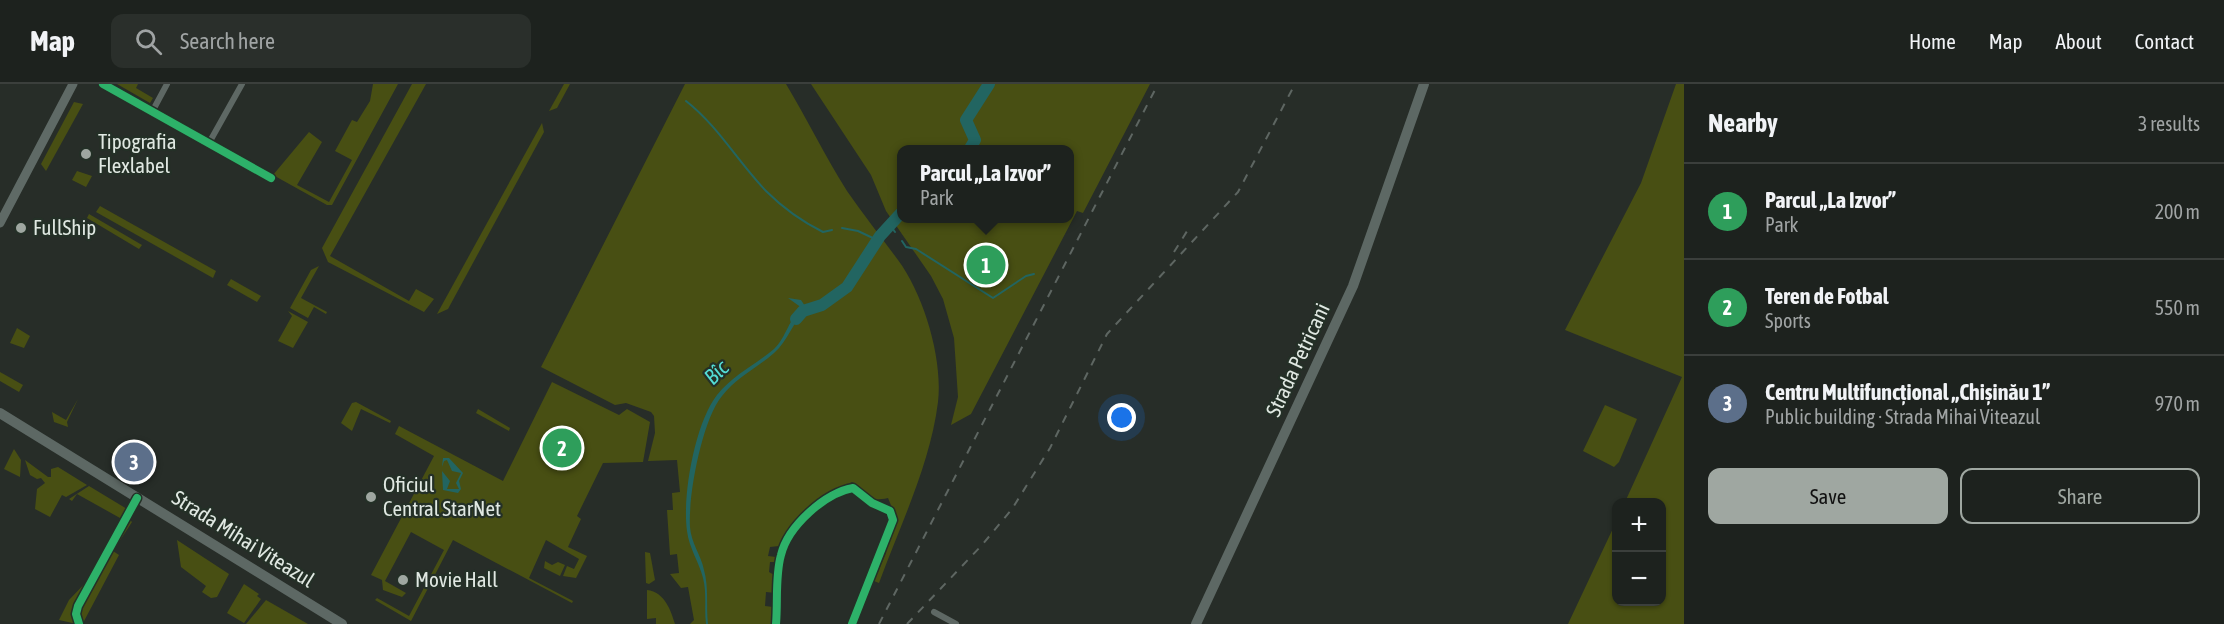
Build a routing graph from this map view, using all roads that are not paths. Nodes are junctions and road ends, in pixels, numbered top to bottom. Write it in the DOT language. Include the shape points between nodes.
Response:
graph roads {
  1 [pos="103,84"];
  2 [pos="167,84"];
  3 [pos="242,84"];
  4 [pos="1419,84"];
  5 [pos="1424,84"];
  6 [pos="74,85"];
  7 [pos="1416,104"];
  8 [pos="152,112"];
  9 [pos="209,143"];
  10 [pos="271,178"];
  11 [pos="0,223"];
  12 [pos="0,413"];
  13 [pos="137,498"];
  14 [pos="934,612"];
  15 [pos="79,624"];
  16 [pos="342,624"];
  17 [pos="776,624"];
  18 [pos="852,624"];
  19 [pos="956,624"];
  20 [pos="1196,624"];
  1 -- 8 [label="street"];
  2 -- 8 [label="street"];
  3 -- 9 [label="street"];
  4 -- 7 [label="main road, Strada Petricani"];
  5 -- 7 [label="main road, Strada Petricani"];
  6 -- 11 [label="main road"];
  7 -- 20 [label="main road, Strada Petricani" via="1353,286"];
  8 -- 9 [label="street"];
  9 -- 10 [label="street"];
  12 -- 13 [label="main road, Strada Mihai Viteazul"];
  13 -- 15 [label="street" via="78,606"];
  13 -- 16 [label="main road, Strada Mihai Viteazul"];
  14 -- 19 [label="street"];
  17 -- 18 [label="street" via="778,578 786,544 815,508 854,488 890,511 893,520"];
}
